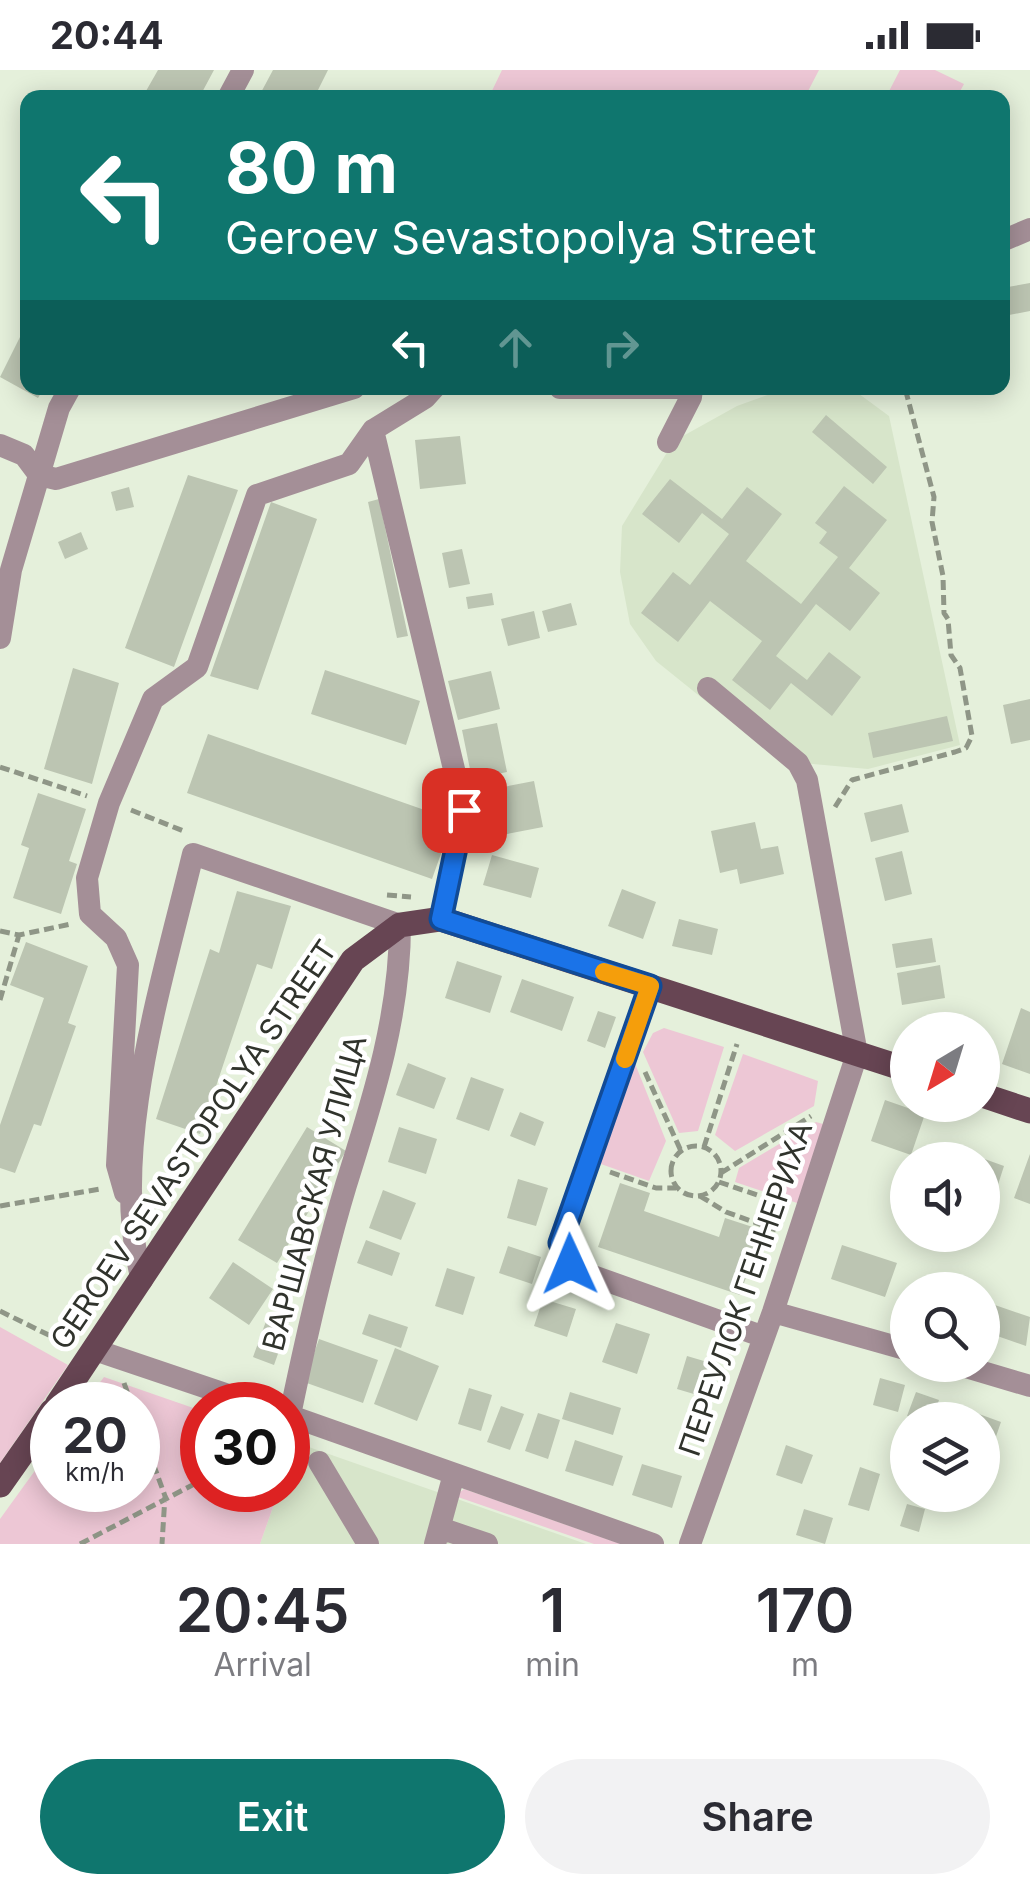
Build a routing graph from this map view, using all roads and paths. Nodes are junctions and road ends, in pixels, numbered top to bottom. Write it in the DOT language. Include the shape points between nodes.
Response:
graph roads {
  1 [pos="331,395"];
  2 [pos="424,395"];
  3 [pos="689,395"];
  4 [pos="907,395"];
  5 [pos="65,398"];
  6 [pos="373,430"];
  7 [pos="668,442"];
  8 [pos="0,445"];
  9 [pos="39,474"];
  10 [pos="0,638"];
  11 [pos="708,688"];
  12 [pos="0,767"];
  13 [pos="78,794"];
  14 [pos="121,806"];
  15 [pos="816,827"];
  16 [pos="194,835"];
  17 [pos="441,919"];
  18 [pos="400,925"];
  19 [pos="104,926"];
  20 [pos="0,931"];
  21 [pos="19,934"];
  22 [pos="650,986"];
  23 [pos="0,1000"];
  24 [pos="631,1041"];
  25 [pos="737,1044"];
  26 [pos="857,1054"];
  27 [pos="890,1064"];
  28 [pos="844,1096"];
  29 [pos="1000,1101"];
  30 [pos="1030,1111"];
  31 [pos="704,1147"];
  32 [pos="680,1151"];
  33 [pos="588,1164"];
  34 [pos="721,1174"];
  35 [pos="719,1182"];
  36 [pos="678,1188"];
  37 [pos="126,1196"];
  38 [pos="700,1196"];
  39 [pos="0,1206"];
  40 [pos="806,1212"];
  41 [pos="798,1237"];
  42 [pos="142,1280"];
  43 [pos="0,1312"];
  44 [pos="773,1312"];
  45 [pos="764,1336"];
  46 [pos="68,1344"];
  47 [pos="890,1345"];
  48 [pos="96,1350"];
  49 [pos="120,1371"];
  50 [pos="1000,1377"];
  51 [pos="73,1382"];
  52 [pos="124,1382"];
  53 [pos="190,1382"];
  54 [pos="295,1382"];
  55 [pos="1030,1386"];
  56 [pos="310,1423"];
  57 [pos="30,1442"];
  58 [pos="320,1462"];
  59 [pos="454,1474"];
  60 [pos="160,1482"];
  61 [pos="0,1485"];
  62 [pos="180,1490"];
  63 [pos="165,1496"];
  64 [pos="438,1536"];
  65 [pos="80,1544"];
  66 [pos="162,1544"];
  67 [pos="368,1544"];
  68 [pos="487,1544"];
  69 [pos="653,1544"];
  70 [pos="690,1544"];
  1 -- 9 [label="street" via="56,479"];
  2 -- 6 [label="street"];
  3 -- 7 [label="street"];
  4 -- 15 [label="path" via="934,497 944,613 972,736 966,748 852,780"];
  5 -- 9 [label="street"];
  6 -- 17 [label="street" via="464,810"];
  6 -- 19 [label="street" via="350,464 257,495 197,667 153,698 110,803 88,878 90,914"];
  8 -- 9 [label="street" via="24,454"];
  9 -- 10 [label="street" via="11,570"];
  11 -- 15 [label="street" via="801,766"];
  12 -- 13 [label="path"];
  14 -- 16 [label="path"];
  15 -- 26 [label="street"];
  17 -- 18 [label="main road, GEROEV SEVASTOPOLYA STREET"];
  17 -- 22 [label="main road, GEROEV SEVASTOPOLYA STREET"];
  18 -- 37 [label="street" via="193,854 146,1052"];
  18 -- 42 [label="main road, GEROEV SEVASTOPOLYA STREET" via="353,960"];
  18 -- 54 [label="street, ВАРШАВСКАЯ УЛИЦА" via="400,965 380,1083"];
  19 -- 21 [label="path" via="65,924"];
  19 -- 37 [label="street" via="128,966 117,1165"];
  20 -- 21 [label="path"];
  21 -- 23 [label="path"];
  22 -- 24 [label="street"];
  22 -- 26 [label="main road, GEROEV SEVASTOPOLYA STREET"];
  24 -- 32 [label="path"];
  24 -- 33 [label="street"];
  25 -- 31 [label="path"];
  26 -- 27 [label="main road, GEROEV SEVASTOPOLYA STREET"];
  26 -- 28 [label="street, ПЕРЕУЛОК ГЕННЕРИХА"];
  28 -- 34 [label="path"];
  28 -- 40 [label="street, ПЕРЕУЛОК ГЕННЕРИХА"];
  29 -- 30 [label="main road"];
  31 -- 32 [label="path"];
  31 -- 34 [label="path" via="717,1157"];
  32 -- 36 [label="path" via="671,1173"];
  33 -- 36 [label="path" via="656,1188"];
  33 -- 45 [label="street" via="560,1243 570,1264"];
  34 -- 35 [label="path"];
  35 -- 38 [label="path"];
  35 -- 40 [label="path"];
  36 -- 38 [label="path"];
  37 -- 39 [label="path"];
  37 -- 42 [label="street"];
  38 -- 41 [label="path"];
  40 -- 41 [label="street, ПЕРЕУЛОК ГЕННЕРИХА"];
  41 -- 44 [label="street, ПЕРЕУЛОК ГЕННЕРИХА"];
  42 -- 48 [label="main road, GEROEV SEVASTOPOLYA STREET"];
  43 -- 46 [label="path"];
  44 -- 45 [label="street, ПЕРЕУЛОК ГЕННЕРИХА"];
  44 -- 47 [label="street"];
  45 -- 70 [label="street, ПЕРЕУЛОК ГЕННЕРИХА"];
  48 -- 51 [label="main road, GEROEV SEVASTOPOLYA STREET"];
  48 -- 53 [label="street"];
  49 -- 52 [label="path"];
  50 -- 55 [label="street"];
  56 -- 59 [label="street"];
  57 -- 61 [label="main road"];
  58 -- 67 [label="street"];
  59 -- 64 [label="street"];
  59 -- 69 [label="street"];
  60 -- 63 [label="path"];
  62 -- 63 [label="path"];
  63 -- 65 [label="path"];
  63 -- 66 [label="path"];
  64 -- 68 [label="street"];
}
